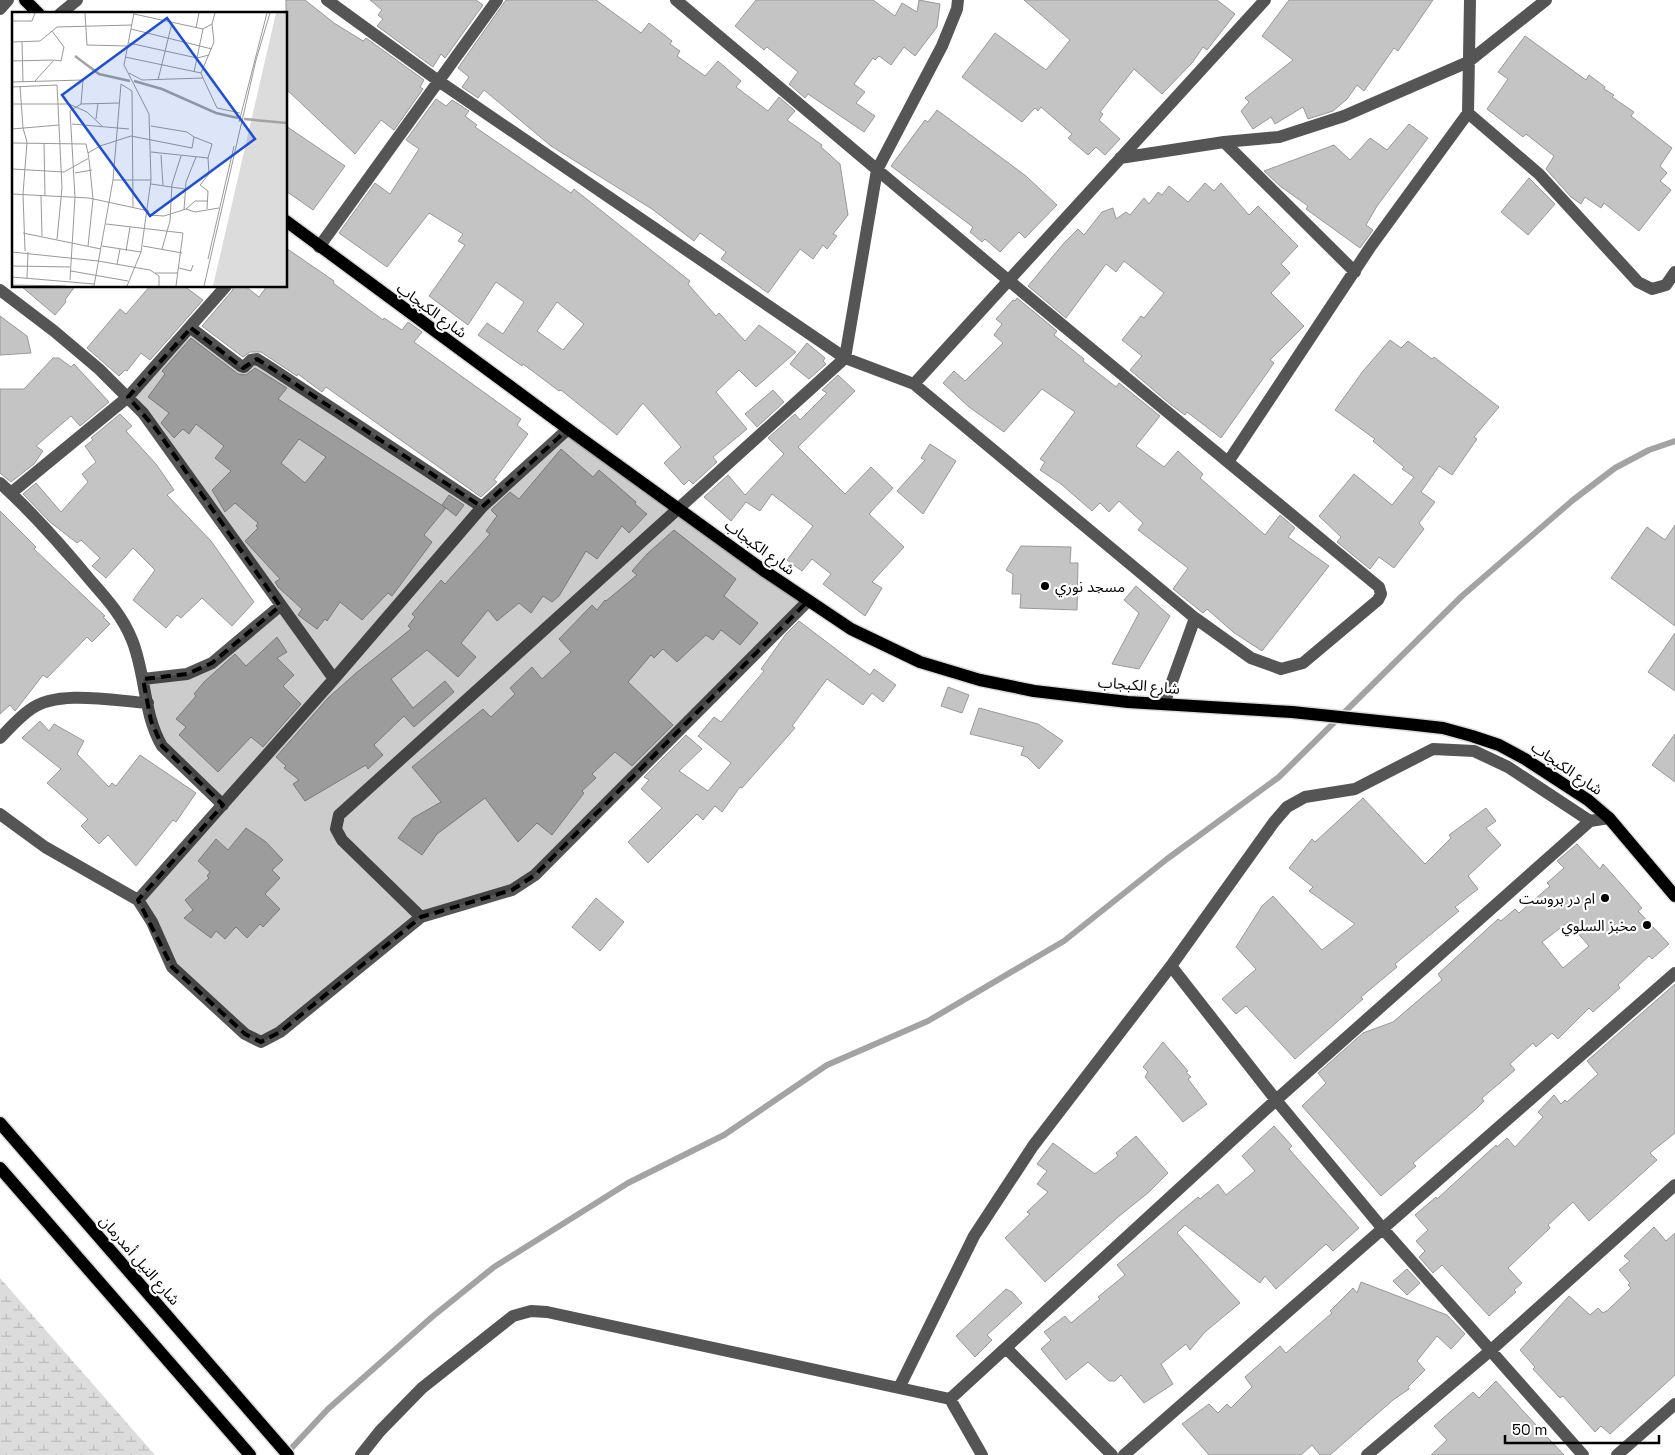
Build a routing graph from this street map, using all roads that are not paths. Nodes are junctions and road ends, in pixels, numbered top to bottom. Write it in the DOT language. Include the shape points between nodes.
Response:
graph roads {
  1 [pos="8,0"];
  2 [pos="25,0"];
  3 [pos="77,0"];
  4 [pos="327,0"];
  5 [pos="497,0"];
  6 [pos="676,0"];
  7 [pos="958,0"];
  8 [pos="1265,0"];
  9 [pos="1470,0"];
  10 [pos="1546,0"];
  11 [pos="0,9"];
  12 [pos="37,12"];
  13 [pos="62,12"];
  14 [pos="1468,62"];
  15 [pos="440,82"];
  16 [pos="1468,113"];
  17 [pos="1224,142"];
  18 [pos="1120,158"];
  19 [pos="877,170"];
  20 [pos="288,223"];
  21 [pos="319,246"];
  22 [pos="1355,272"];
  23 [pos="1675,272"];
  24 [pos="1008,280"];
  25 [pos="224,288"];
  26 [pos="0,290"];
  27 [pos="191,328"];
  28 [pos="845,358"];
  29 [pos="914,384"];
  30 [pos="128,397"];
  31 [pos="568,429"];
  32 [pos="1228,462"];
  33 [pos="0,484"];
  34 [pos="11,493"];
  35 [pos="482,507"];
  36 [pos="680,509"];
  37 [pos="808,601"];
  38 [pos="280,606"];
  39 [pos="1195,618"];
  40 [pos="143,679"];
  41 [pos="334,679"];
  42 [pos="148,703"];
  43 [pos="1164,704"];
  44 [pos="0,738"];
  45 [pos="223,805"];
  46 [pos="0,814"];
  47 [pos="1609,818"];
  48 [pos="1590,821"];
  49 [pos="1675,896"];
  50 [pos="138,900"];
  51 [pos="421,917"];
  52 [pos="1171,966"];
  53 [pos="1675,973"];
  54 [pos="1276,1100"];
  55 [pos="0,1123"];
  56 [pos="0,1168"];
  57 [pos="1675,1185"];
  58 [pos="1382,1229"];
  59 [pos="1006,1348"];
  60 [pos="1490,1351"];
  61 [pos="899,1388"];
  62 [pos="950,1399"];
  63 [pos="1675,1404"];
  64 [pos="250,1455"];
  65 [pos="288,1455"];
  66 [pos="361,1455"];
  67 [pos="982,1455"];
  68 [pos="1112,1455"];
  69 [pos="1124,1455"];
  70 [pos="1366,1455"];
  71 [pos="1583,1455"];
  72 [pos="1617,1455"];
  1 -- 11 [label="street"];
  2 -- 12 [label="main road"];
  3 -- 13 [label="street"];
  4 -- 15 [label="street"];
  5 -- 15 [label="street"];
  6 -- 19 [label="street"];
  7 -- 19 [label="street" via="942,46"];
  8 -- 18 [label="street"];
  9 -- 14 [label="street"];
  10 -- 14 [label="street"];
  14 -- 16 [label="street"];
  14 -- 17 [label="street" via="1335,119 1279,137"];
  15 -- 21 [label="street"];
  15 -- 28 [label="street"];
  16 -- 22 [label="street"];
  16 -- 23 [label="street" via="1538,174 1638,282 1652,289 1666,285"];
  17 -- 18 [label="street"];
  17 -- 22 [label="street"];
  18 -- 24 [label="street"];
  19 -- 24 [label="street"];
  19 -- 28 [label="street"];
  20 -- 21 [label="main road, شارع الكبجاب"];
  21 -- 31 [label="main road, شارع الكبجاب"];
  22 -- 32 [label="street"];
  24 -- 29 [label="street"];
  24 -- 32 [label="street"];
  25 -- 27 [label="street"];
  26 -- 30 [label="street" via="54,331"];
  27 -- 30 [label="street"];
  27 -- 35 [label="street" via="241,366 257,359"];
  28 -- 29 [label="street"];
  28 -- 36 [label="street"];
  29 -- 39 [label="street"];
  30 -- 34 [label="street"];
  30 -- 38 [label="street" via="161,436"];
  31 -- 35 [label="street"];
  31 -- 36 [label="main road, شارع الكبجاب"];
  32 -- 39 [label="street" via="1379,587 1381,594 1378,600 1303,663 1281,669 1251,658"];
  33 -- 34 [label="street"];
  34 -- 40 [label="street" via="115,609 133,641"];
  35 -- 41 [label="street"];
  36 -- 37 [label="main road, شارع الكبجاب"];
  36 -- 51 [label="street" via="339,815 336,829 342,840"];
  37 -- 43 [label="main road, شارع الكبجاب" via="851,629 920,662 980,680 1034,691"];
  37 -- 51 [label="street" via="535,875 512,890"];
  38 -- 40 [label="street" via="212,663 186,674"];
  38 -- 41 [label="street"];
  39 -- 43 [label="street"];
  40 -- 42 [label="street"];
  41 -- 45 [label="street"];
  42 -- 44 [label="street" via="63,697 46,700 32,708"];
  42 -- 45 [label="street" via="150,722 162,746"];
  43 -- 47 [label="main road, شارع الكبجاب" via="1292,712 1443,728 1499,745 1555,777"];
  45 -- 50 [label="street"];
  46 -- 50 [label="street" via="45,847"];
  47 -- 48 [label="street"];
  47 -- 49 [label="main road, شارع الكبجاب"];
  48 -- 52 [label="street" via="1508,767 1474,751 1433,749 1355,789 1305,797 1288,807"];
  48 -- 54 [label="street"];
  50 -- 51 [label="street" via="152,922 172,968 245,1034 261,1042 280,1032"];
  52 -- 54 [label="street"];
  52 -- 61 [label="street" via="1033,1146 974,1236"];
  53 -- 58 [label="street"];
  54 -- 58 [label="street"];
  54 -- 59 [label="street"];
  55 -- 65 [label="main road, شارع النيل أمدرمان"];
  56 -- 64 [label="main road"];
  57 -- 60 [label="street"];
  58 -- 60 [label="street"];
  58 -- 69 [label="street"];
  59 -- 62 [label="street"];
  59 -- 68 [label="street"];
  60 -- 70 [label="street"];
  60 -- 71 [label="street"];
  61 -- 62 [label="street"];
  61 -- 66 [label="street" via="531,1311 513,1316 422,1388"];
  62 -- 67 [label="street"];
  63 -- 72 [label="street"];
}
